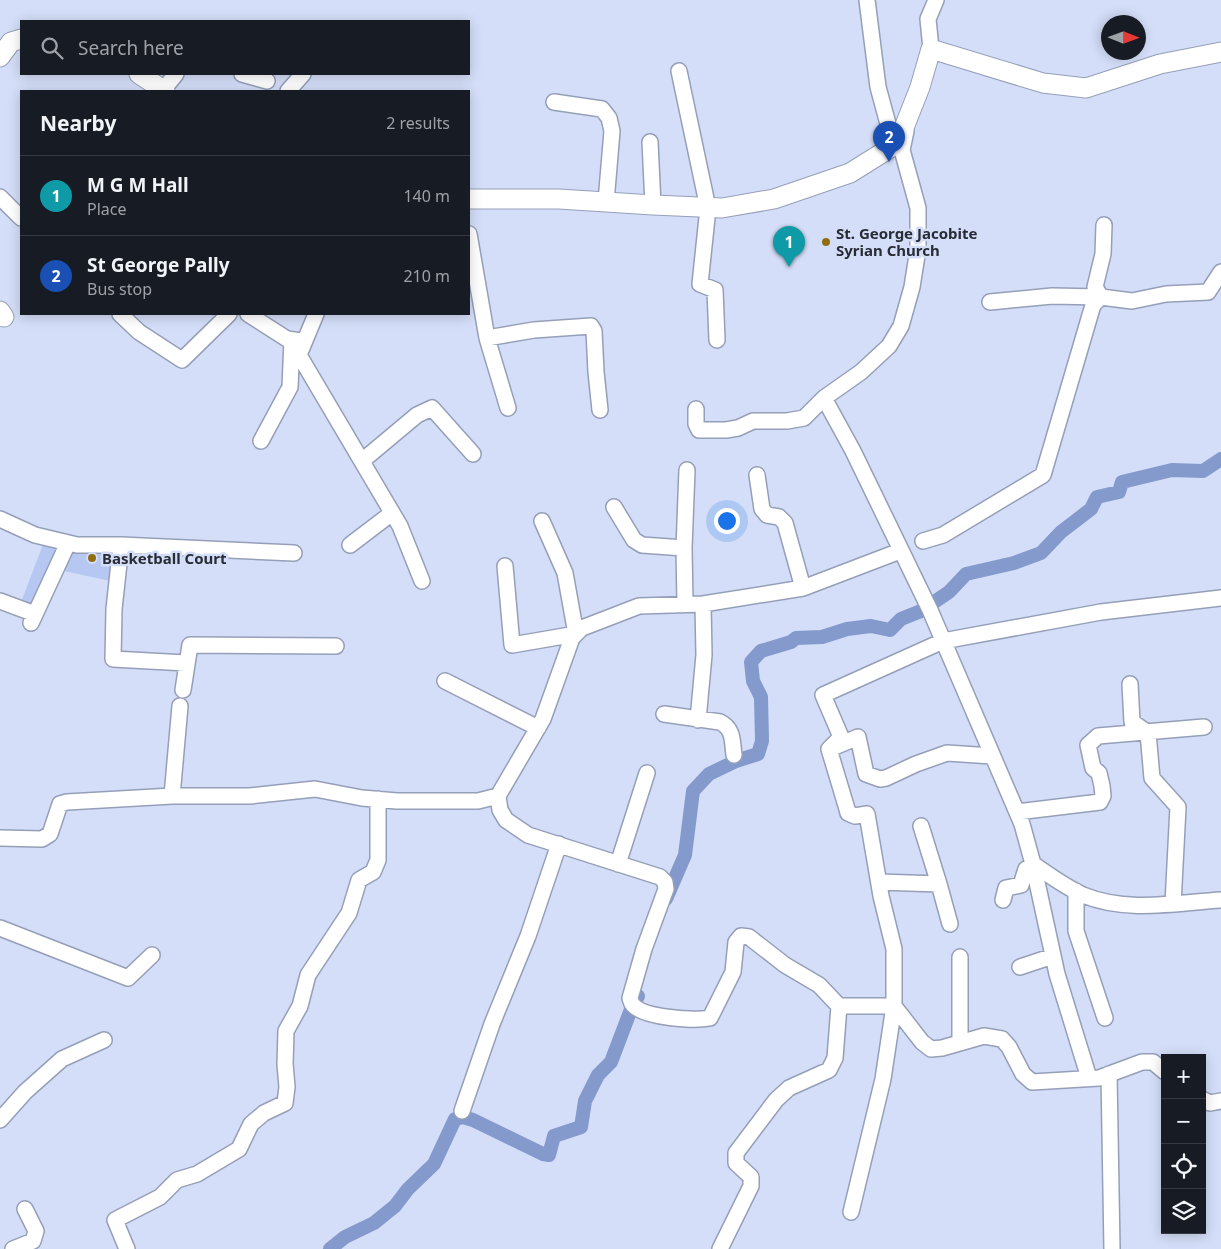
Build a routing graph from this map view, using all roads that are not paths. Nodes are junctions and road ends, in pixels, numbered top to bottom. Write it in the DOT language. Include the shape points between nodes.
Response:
graph roads {
  1 [pos="867,0"];
  2 [pos="936,0"];
  3 [pos="20,39"];
  4 [pos="931,49"];
  5 [pos="1221,52"];
  6 [pos="0,57"];
  7 [pos="679,72"];
  8 [pos="140,75"];
  9 [pos="175,75"];
  10 [pos="246,75"];
  11 [pos="302,75"];
  12 [pos="267,81"];
  13 [pos="163,90"];
  14 [pos="165,90"];
  15 [pos="289,90"];
  16 [pos="554,102"];
  17 [pos="910,113"];
  18 [pos="650,142"];
  19 [pos="894,146"];
  20 [pos="0,197"];
  21 [pos="470,199"];
  22 [pos="606,202"];
  23 [pos="653,205"];
  24 [pos="708,208"];
  25 [pos="20,217"];
  26 [pos="1104,225"];
  27 [pos="470,247"];
  28 [pos="1221,272"];
  29 [pos="472,274"];
  30 [pos="1101,297"];
  31 [pos="990,302"];
  32 [pos="121,315"];
  33 [pos="228,315"];
  34 [pos="250,315"];
  35 [pos="315,315"];
  36 [pos="487,338"];
  37 [pos="298,340"];
  38 [pos="717,340"];
  39 [pos="824,398"];
  40 [pos="508,408"];
  41 [pos="696,409"];
  42 [pos="600,410"];
  43 [pos="261,441"];
  44 [pos="473,454"];
  45 [pos="362,461"];
  46 [pos="687,470"];
  47 [pos="757,475"];
  48 [pos="614,507"];
  49 [pos="392,513"];
  50 [pos="0,519"];
  51 [pos="542,521"];
  52 [pos="922,541"];
  53 [pos="68,543"];
  54 [pos="121,545"];
  55 [pos="350,545"];
  56 [pos="684,548"];
  57 [pos="900,551"];
  58 [pos="294,553"];
  59 [pos="505,566"];
  60 [pos="422,581"];
  61 [pos="803,588"];
  62 [pos="1221,598"];
  63 [pos="0,601"];
  64 [pos="686,604"];
  65 [pos="703,604"];
  66 [pos="576,634"];
  67 [pos="942,641"];
  68 [pos="336,646"];
  69 [pos="186,663"];
  70 [pos="445,682"];
  71 [pos="1130,684"];
  72 [pos="182,690"];
  73 [pos="180,706"];
  74 [pos="664,714"];
  75 [pos="698,720"];
  76 [pos="1204,726"];
  77 [pos="538,728"];
  78 [pos="1148,733"];
  79 [pos="828,749"];
  80 [pos="734,755"];
  81 [pos="992,756"];
  82 [pos="647,773"];
  83 [pos="172,796"];
  84 [pos="498,796"];
  85 [pos="378,799"];
  86 [pos="1017,812"];
  87 [pos="921,826"];
  88 [pos="0,838"];
  89 [pos="559,844"];
  90 [pos="618,864"];
  91 [pos="1033,864"];
  92 [pos="879,882"];
  93 [pos="939,884"];
  94 [pos="1076,891"];
  95 [pos="1003,900"];
  96 [pos="1221,900"];
  97 [pos="1173,904"];
  98 [pos="950,924"];
  99 [pos="0,928"];
  100 [pos="152,955"];
  101 [pos="1053,956"];
  102 [pos="960,957"];
  103 [pos="1020,967"];
  104 [pos="839,1006"];
  105 [pos="894,1006"];
  106 [pos="1105,1018"];
  107 [pos="104,1040"];
  108 [pos="960,1043"];
  109 [pos="1161,1069"];
  110 [pos="1109,1074"];
  111 [pos="1089,1078"];
  112 [pos="1206,1101"];
  113 [pos="1221,1101"];
  114 [pos="462,1111"];
  115 [pos="0,1120"];
  116 [pos="25,1208"];
  117 [pos="851,1212"];
  118 [pos="13,1249"];
  119 [pos="127,1249"];
  120 [pos="720,1249"];
  121 [pos="1112,1249"];
  1 -- 19 [label="street" via="878,87"];
  2 -- 4 [label="street" via="928,19"];
  3 -- 6 [label="street" via="11,42"];
  4 -- 5 [label="street" via="1043,83 1086,88 1160,64"];
  4 -- 17 [label="street"];
  7 -- 24 [label="street"];
  8 -- 13 [label="street"];
  9 -- 14 [label="street"];
  10 -- 12 [label="street"];
  11 -- 15 [label="street"];
  16 -- 22 [label="street" via="602,109 610,118 612,131"];
  17 -- 19 [label="street"];
  17 -- 39 [label="street" via="902,150 918,208 918,250 901,326 890,346"];
  18 -- 23 [label="street"];
  19 -- 24 [label="street" via="850,174 774,199"];
  20 -- 25 [label="street"];
  21 -- 22 [label="street" via="559,198"];
  22 -- 23 [label="street"];
  23 -- 24 [label="street"];
  24 -- 38 [label="street" via="700,284 715,290"];
  26 -- 30 [label="street" via="1103,254 1095,287"];
  27 -- 29 [label="street"];
  28 -- 30 [label="street" via="1208,292 1132,300"];
  29 -- 36 [label="street"];
  30 -- 31 [label="street" via="1052,296"];
  30 -- 52 [label="street" via="1093,305 1043,475 943,535"];
  32 -- 33 [label="street" via="139,332 182,360"];
  34 -- 37 [label="street" via="287,339"];
  35 -- 37 [label="street"];
  36 -- 40 [label="street"];
  36 -- 42 [label="street" via="534,330 591,326"];
  37 -- 43 [label="street" via="290,387"];
  37 -- 45 [label="street" via="299,354"];
  39 -- 41 [label="street" via="804,418 753,421 726,430 699,430"];
  39 -- 57 [label="street"];
  44 -- 45 [label="street" via="432,408 416,415"];
  45 -- 49 [label="street"];
  46 -- 56 [label="street"];
  47 -- 61 [label="street" via="762,509 767,515 779,517 785,523"];
  48 -- 56 [label="street" via="634,540 642,545"];
  49 -- 55 [label="street"];
  49 -- 60 [label="street"];
  50 -- 53 [label="street"];
  51 -- 66 [label="street" via="565,573"];
  53 -- 54 [label="street"];
  53 -- 63 [label="street" via="33,618"];
  54 -- 58 [label="street"];
  54 -- 69 [label="street" via="114,609 113,660"];
  56 -- 64 [label="street"];
  57 -- 61 [label="street"];
  57 -- 67 [label="street" via="929,607"];
  59 -- 66 [label="street" via="512,645"];
  61 -- 65 [label="street"];
  62 -- 67 [label="street" via="1101,612"];
  64 -- 65 [label="street"];
  64 -- 66 [label="street" via="639,606 582,628"];
  65 -- 75 [label="street" via="704,656"];
  66 -- 77 [label="street"];
  67 -- 79 [label="street" via="823,695 841,737"];
  67 -- 81 [label="street"];
  68 -- 69 [label="street" via="190,645"];
  69 -- 72 [label="street"];
  70 -- 77 [label="street"];
  71 -- 78 [label="street" via="1132,722"];
  73 -- 83 [label="street"];
  74 -- 75 [label="street"];
  75 -- 80 [label="street" via="727,726 731,731"];
  76 -- 78 [label="street"];
  77 -- 84 [label="street"];
  78 -- 86 [label="street" via="1098,736 1088,745 1093,768 1099,773 1102,786 1100,802"];
  78 -- 97 [label="street" via="1152,778 1178,807"];
  79 -- 81 [label="street" via="858,737 866,774 880,779 947,752"];
  79 -- 92 [label="street" via="848,813 855,816 867,814"];
  81 -- 86 [label="street"];
  82 -- 90 [label="street"];
  83 -- 85 [label="street" via="250,796 315,789"];
  83 -- 88 [label="street" via="67,802 60,804 50,834 42,839"];
  84 -- 85 [label="street" via="478,801"];
  84 -- 89 [label="street" via="500,810 506,820 528,834"];
  85 -- 119 [label="street" via="376,866 373,872 359,880 349,914 308,975 300,1006 286,1031 284,1064 288,1088 285,1103 264,1113 251,1124 239,1149 197,1174 177,1180 160,1197 115,1220"];
  86 -- 91 [label="street"];
  87 -- 93 [label="street"];
  89 -- 90 [label="street"];
  89 -- 114 [label="street"];
  90 -- 104 [label="street" via="660,877 666,889 630,998 635,1006 671,1019 710,1018 733,972 736,942 742,936 749,937 784,965 819,985"];
  91 -- 94 [label="street"];
  91 -- 95 [label="street" via="1026,869 1022,885 1006,888"];
  91 -- 101 [label="street"];
  92 -- 93 [label="street"];
  92 -- 105 [label="street" via="894,949"];
  93 -- 98 [label="street"];
  94 -- 97 [label="street" via="1101,901 1148,907"];
  94 -- 106 [label="street" via="1076,931"];
  96 -- 97 [label="street"];
  99 -- 100 [label="street" via="128,978"];
  101 -- 103 [label="street"];
  101 -- 111 [label="street"];
  102 -- 108 [label="street"];
  104 -- 105 [label="street"];
  104 -- 120 [label="street" via="835,1058 829,1070 789,1088 736,1153 736,1163 751,1177 751,1186"];
  105 -- 108 [label="street" via="931,1049"];
  105 -- 117 [label="street" via="883,1079"];
  107 -- 115 [label="street" via="62,1059"];
  108 -- 111 [label="street" via="984,1036 1002,1039 1023,1074 1032,1082"];
  109 -- 110 [label="street" via="1153,1062 1142,1062"];
  110 -- 111 [label="street"];
  110 -- 121 [label="street"];
  112 -- 113 [label="street"];
  116 -- 118 [label="street" via="36,1231 33,1242"];
}
